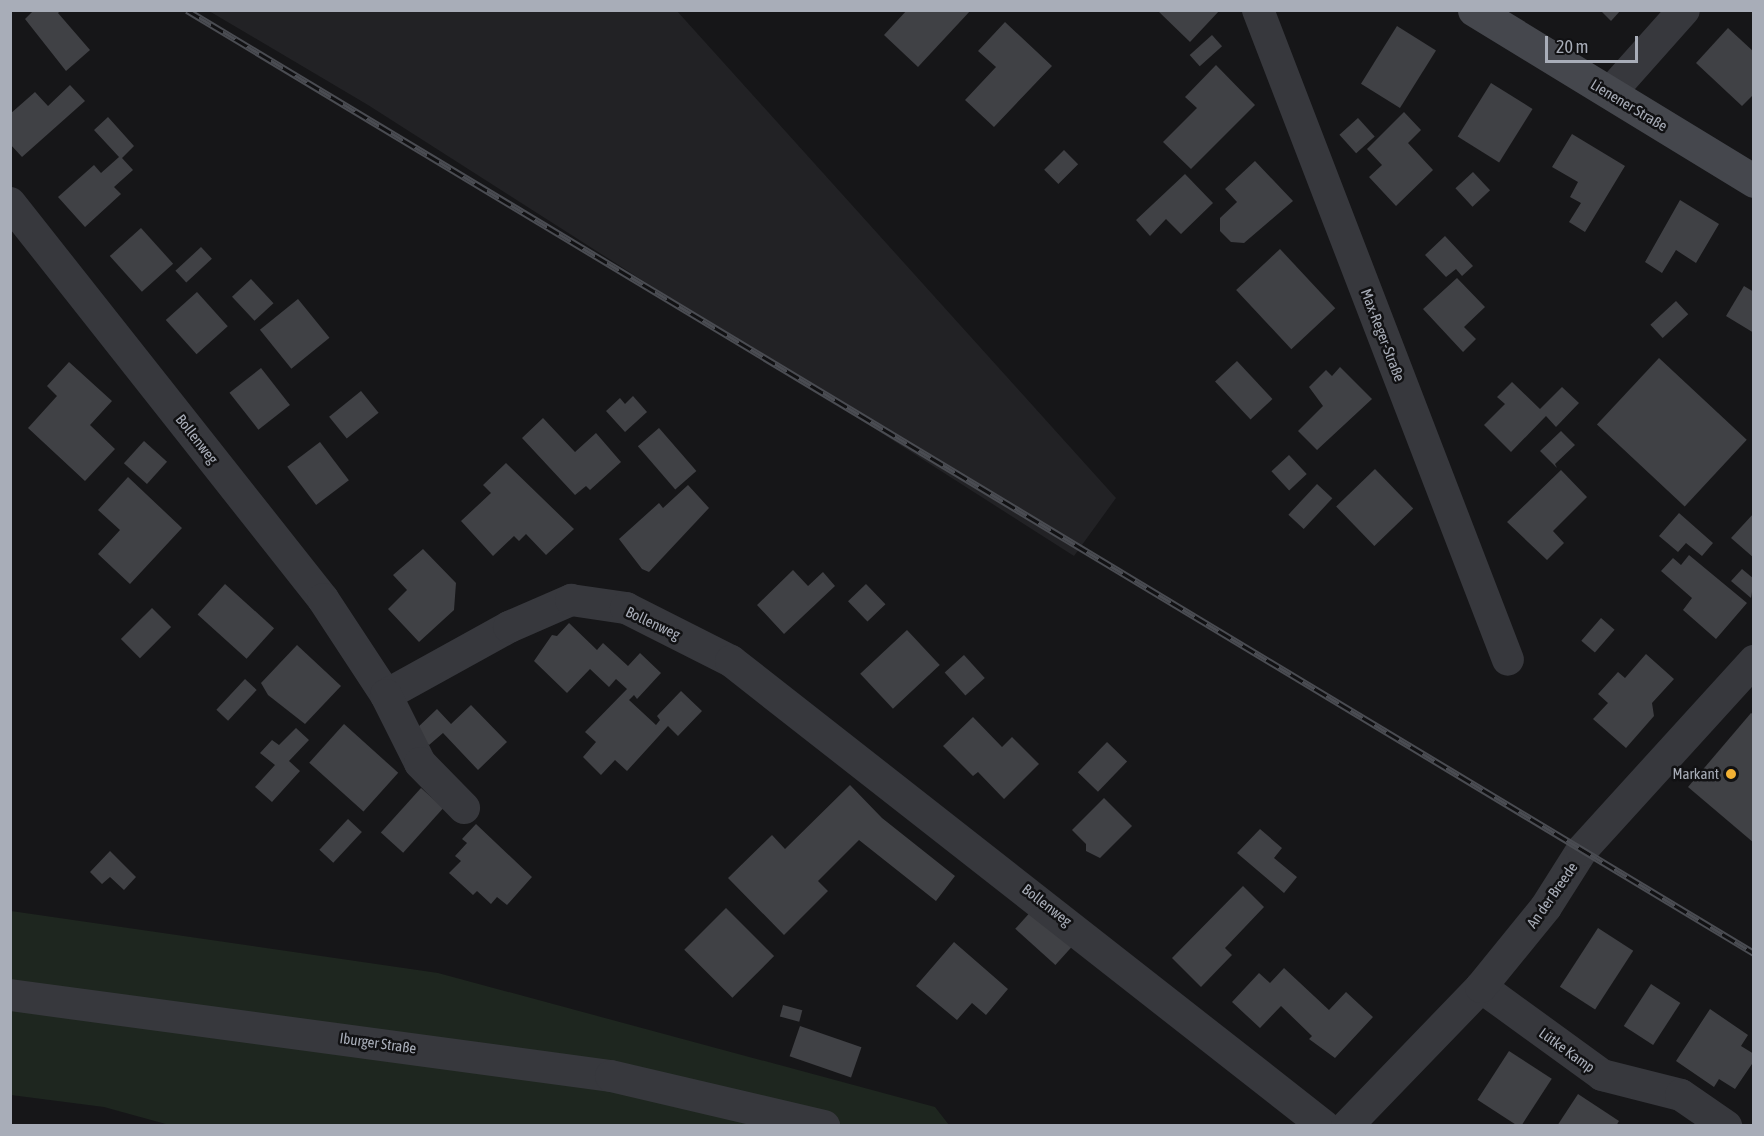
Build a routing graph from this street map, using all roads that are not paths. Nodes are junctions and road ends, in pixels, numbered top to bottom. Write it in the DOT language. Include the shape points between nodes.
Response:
graph roads {
  1 [pos="1258,10"];
  2 [pos="1474,10"];
  3 [pos="1684,10"];
  4 [pos="1610,93"];
  5 [pos="1754,181"];
  6 [pos="10,203"];
  7 [pos="1508,660"];
  8 [pos="1754,661"];
  9 [pos="386,695"];
  10 [pos="464,808"];
  11 [pos="1481,987"];
  12 [pos="16,995"];
  13 [pos="734,1114"];
  14 [pos="824,1125"];
  15 [pos="1324,1125"];
  16 [pos="1347,1125"];
  17 [pos="1726,1125"];
  1 -- 7 [label="street, Max-Reger-Straße"];
  2 -- 4 [label="street, Lienener Straße"];
  3 -- 4 [label="street"];
  4 -- 5 [label="street, Lienener Straße"];
  6 -- 9 [label="street, Bollenweg" via="323,599"];
  8 -- 11 [label="street, An der Breede" via="1582,850 1546,907"];
  9 -- 10 [label="street" via="420,763"];
  9 -- 15 [label="street, Bollenweg" via="509,627 571,600 626,608 731,661"];
  11 -- 16 [label="street, An der Breede"];
  11 -- 17 [label="street, Lütke Kamp" via="1602,1075 1681,1095"];
  12 -- 13 [label="street, Iburger Straße" via="611,1076"];
  13 -- 14 [label="street, Iburger Straße"];
}
